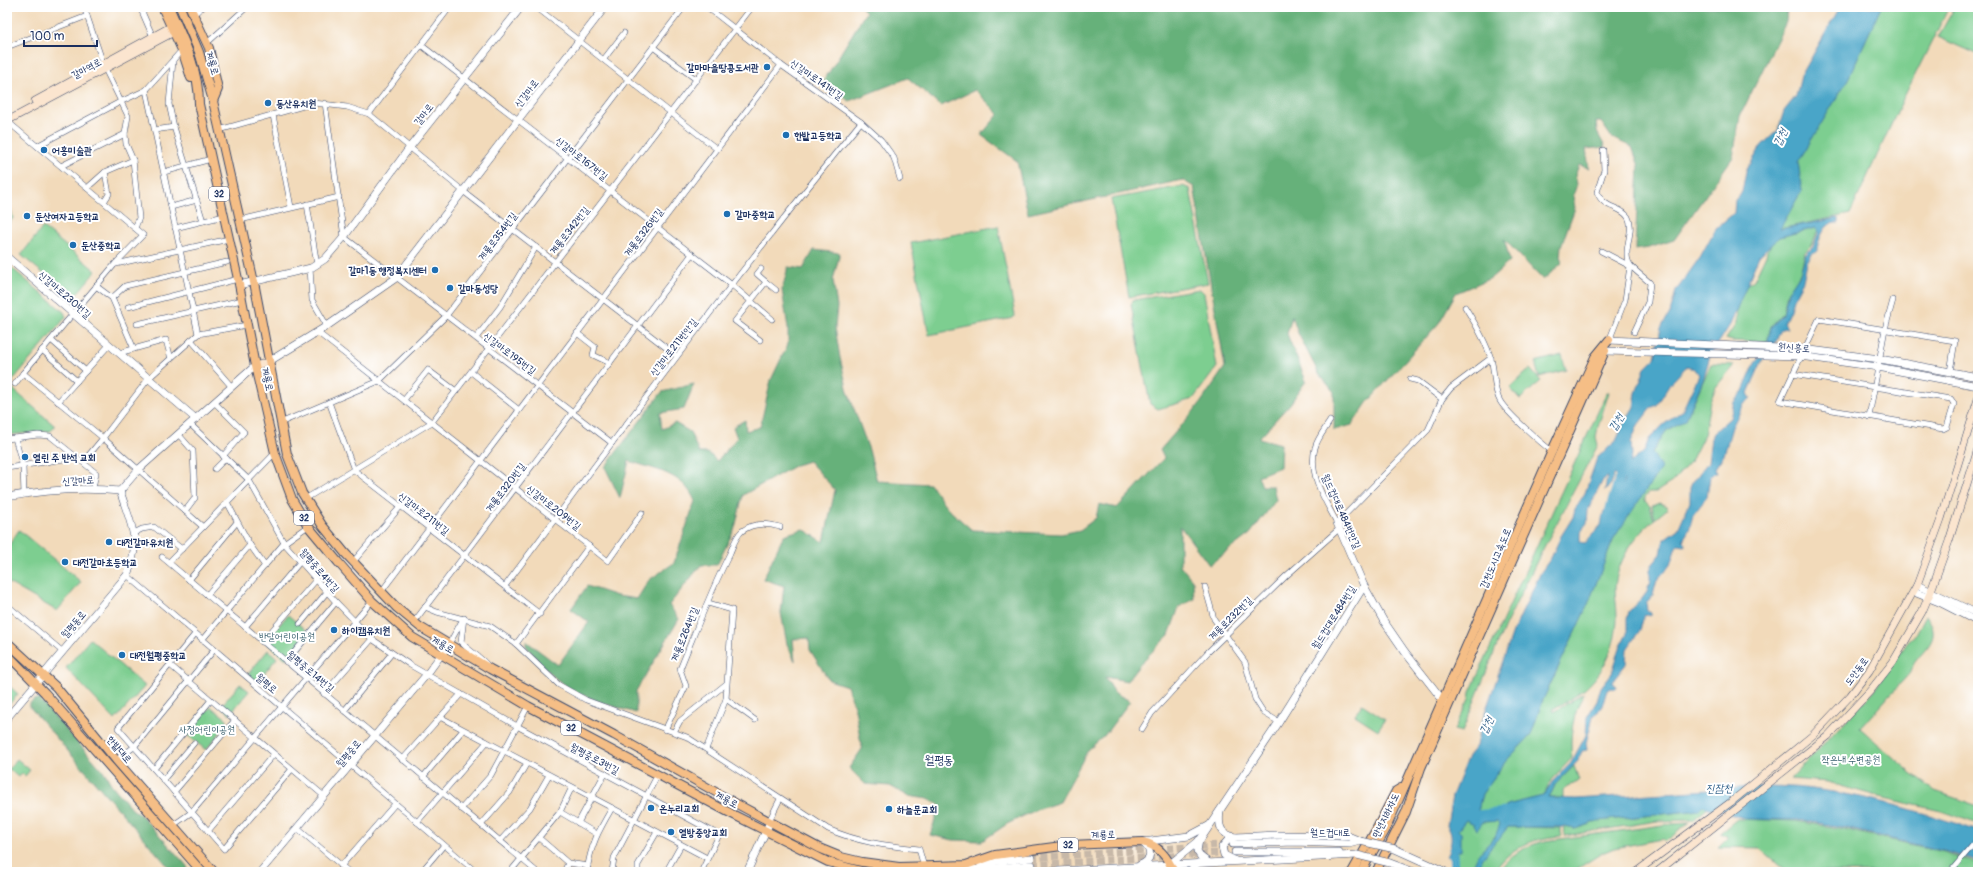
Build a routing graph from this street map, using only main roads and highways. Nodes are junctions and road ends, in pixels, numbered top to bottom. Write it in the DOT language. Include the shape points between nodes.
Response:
graph roads {
  1 [pos="162,7"];
  2 [pos="169,7"];
  3 [pos="180,7"];
  4 [pos="192,11"];
  5 [pos="173,29"];
  6 [pos="104,66"];
  7 [pos="213,101"];
  8 [pos="199,104"];
  9 [pos="7,116"];
  10 [pos="7,121"];
  11 [pos="1609,340"];
  12 [pos="1605,351"];
  13 [pos="268,362"];
  14 [pos="255,366"];
  15 [pos="1978,399"];
  16 [pos="1978,449"];
  17 [pos="7,642"];
  18 [pos="7,654"];
  19 [pos="1446,704"];
  20 [pos="1421,768"];
  21 [pos="1404,786"];
  22 [pos="769,825"];
  23 [pos="840,869"];
  24 [pos="1171,869"];
  25 [pos="202,872"];
  26 [pos="214,872"];
  27 [pos="865,872"];
  28 [pos="1352,872"];
  29 [pos="1361,872"];
  30 [pos="1367,872"];
  31 [pos="1376,872"];
  32 [pos="1636,872"];
  33 [pos="1657,872"];
  1 -- 5 [label="main road, 32"];
  2 -- 8 [label="main road, 계룡로 / 32" via="192,62 199,86"];
  3 -- 7 [label="main road, 계룡로 / 32" via="199,52"];
  4 -- 7 [label="main road, 32" via="207,43 218,89"];
  5 -- 6 [label="main road, 갈마역로"];
  5 -- 6 [label="main road, 갈마역로" via="153,37"];
  5 -- 8 [label="main road, 32"];
  6 -- 9 [label="main road, 갈마역로"];
  6 -- 10 [label="main road, 갈마역로"];
  7 -- 13 [label="main road, 계룡로 / 32" via="254,282"];
  8 -- 14 [label="main road, 계룡로 / 32"];
  11 -- 19 [label="main road, 갑천도시고속도로" via="1596,357 1552,451"];
  12 -- 19 [label="main road, 갑천도시고속도로"];
  13 -- 14 [label="main road, 신갈마로"];
  13 -- 22 [label="main road, 계룡로 / 32" via="286,454 305,499 322,525 381,592 414,622 490,669 614,735"];
  14 -- 22 [label="main road, 계룡로 / 32" via="275,453 292,499 308,526 372,601 412,637 528,706 658,774"];
  15 -- 32 [label="main road, 도안동로" via="1941,519 1916,589 1881,652 1857,687 1813,735 1772,770"];
  16 -- 33 [label="main road" via="1930,594 1893,662 1828,736"];
  17 -- 26 [label="main road, 한밭대로" via="44,675"];
  18 -- 25 [label="main road, 한밭대로"];
  19 -- 20 [label="main road, 갑천도시고속도로"];
  19 -- 21 [label="main road, 갑천도시고속도로"];
  20 -- 30 [label="main road, 만년지하차도"];
  20 -- 31 [label="main road" via="1406,812"];
  21 -- 28 [label="main road" via="1396,791"];
  21 -- 29 [label="main road, 만년지하차도" via="1385,831"];
  22 -- 23 [label="main road, 계룡로 / 32"];
  22 -- 24 [label="main road, 계룡로 / 32" via="841,857 899,867 966,865 995,855 1069,845 1144,843 1155,846 1164,855"];
  23 -- 27 [label="main road, 계룡로 / 32"];
}
